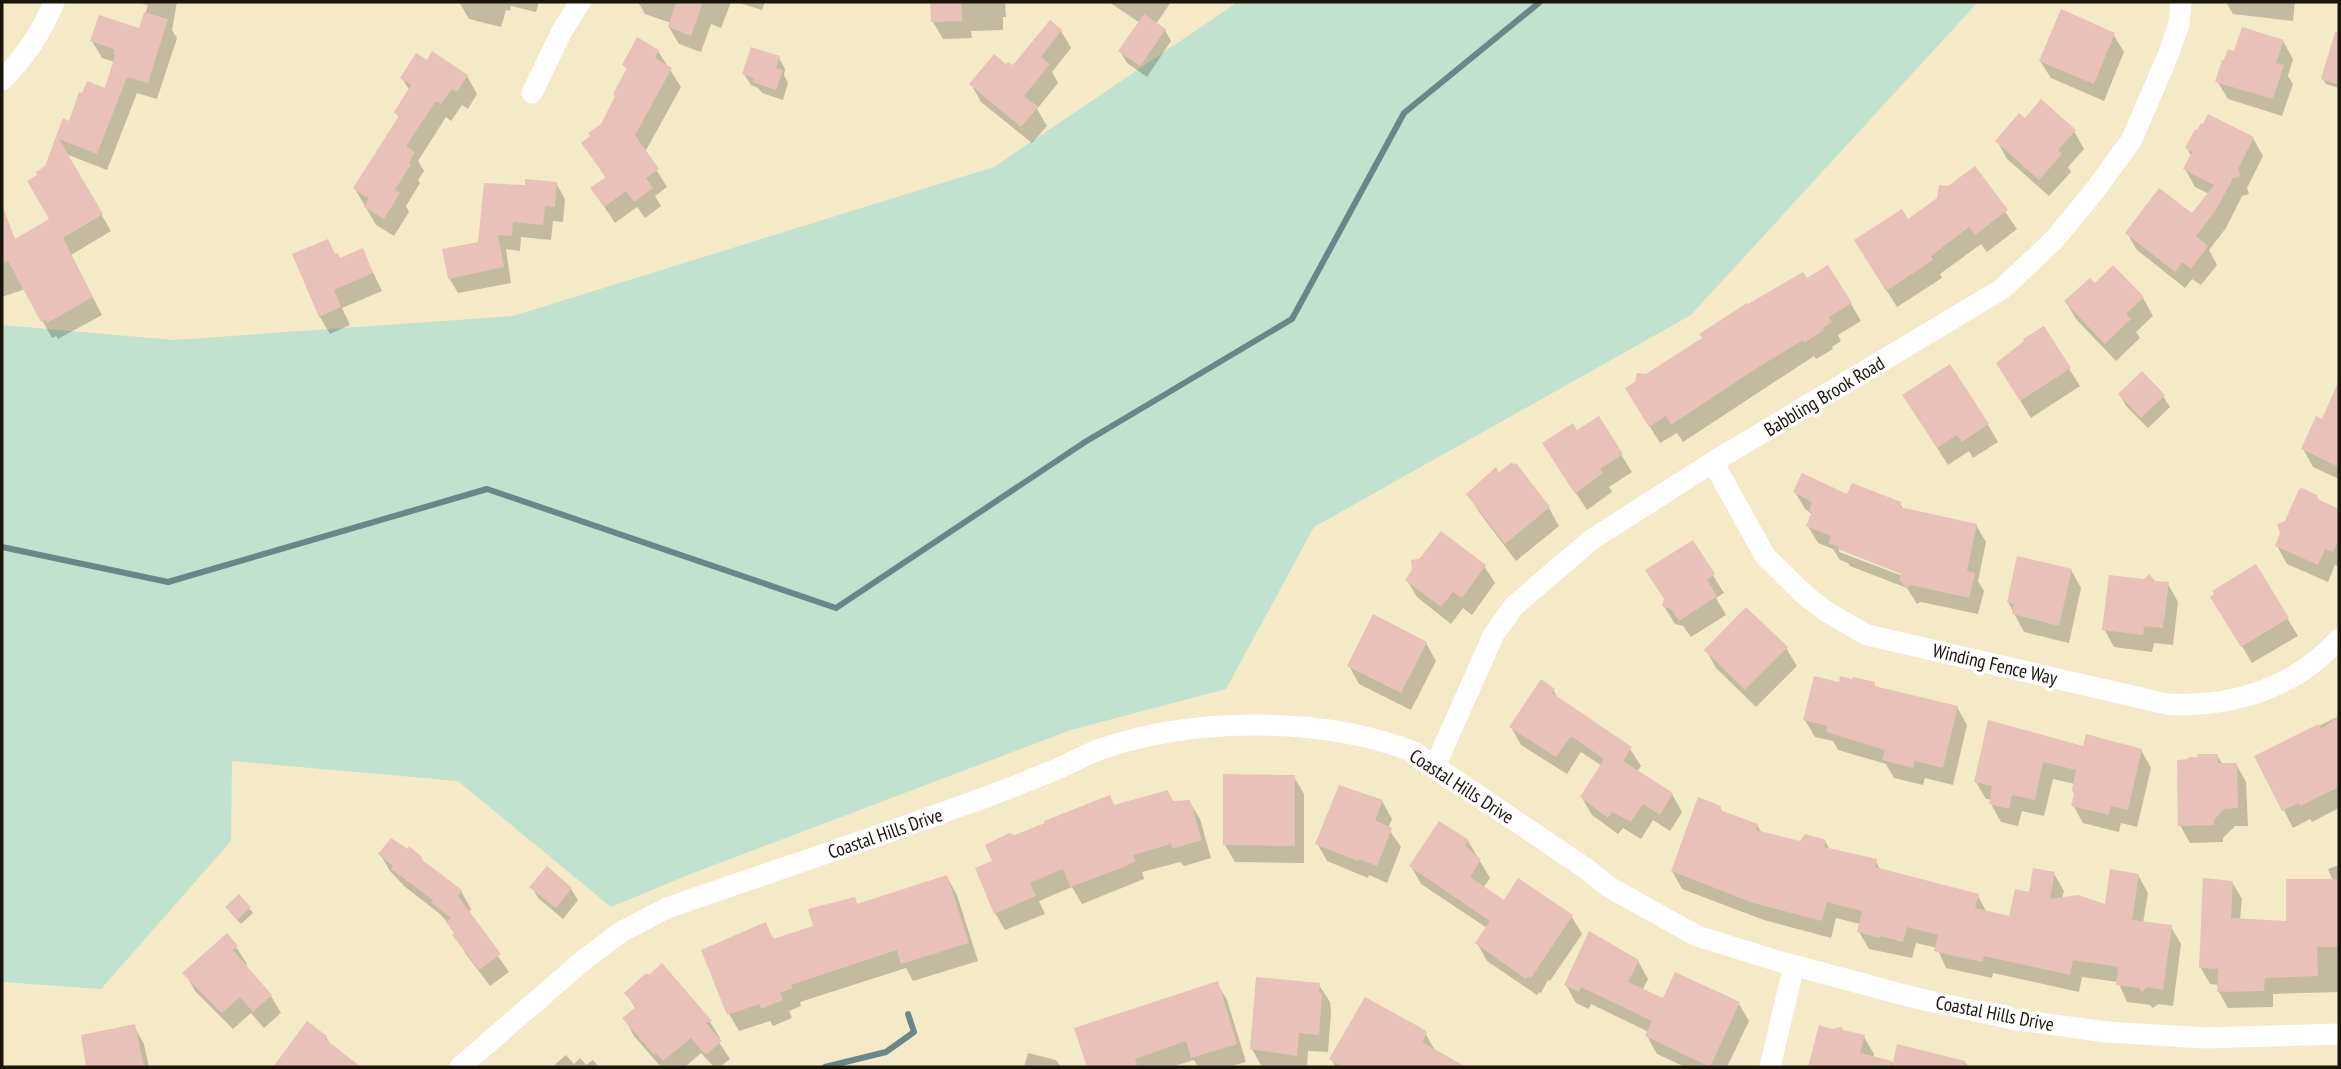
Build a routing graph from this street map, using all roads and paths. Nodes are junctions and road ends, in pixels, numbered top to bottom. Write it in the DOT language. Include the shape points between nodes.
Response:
graph roads {
  1 [pos="54,2"];
  2 [pos="580,2"];
  3 [pos="2180,2"];
  4 [pos="2,80"];
  5 [pos="532,93"];
  6 [pos="1713,462"];
  7 [pos="2339,639"];
  8 [pos="1435,766"];
  9 [pos="1794,965"];
  10 [pos="2339,1034"];
  11 [pos="460,1067"];
  12 [pos="1770,1067"];
  1 -- 4 [label="street" via="30,48"];
  2 -- 5 [label="street"];
  3 -- 6 [label="street, Babbling Brook Road" via="2179,24 2131,141 2077,214 2029,265 2002,289"];
  6 -- 7 [label="street, Winding Fence Way" via="1765,556 1806,596 1867,635 2166,704 2189,705 2225,702 2281,684 2308,668"];
  6 -- 8 [label="street, Babbling Brook Road" via="1591,540 1514,606 1494,634"];
  8 -- 9 [label="street, Coastal Hills Drive" via="1609,887 1664,919 1697,936"];
  8 -- 11 [label="street, Coastal Hills Drive" via="1393,743 1285,725 1216,726 1101,749 961,807 667,908 621,932 585,959"];
  9 -- 10 [label="street, Coastal Hills Drive" via="2012,1019 2098,1031 2207,1038"];
  9 -- 12 [label="street"];
}
